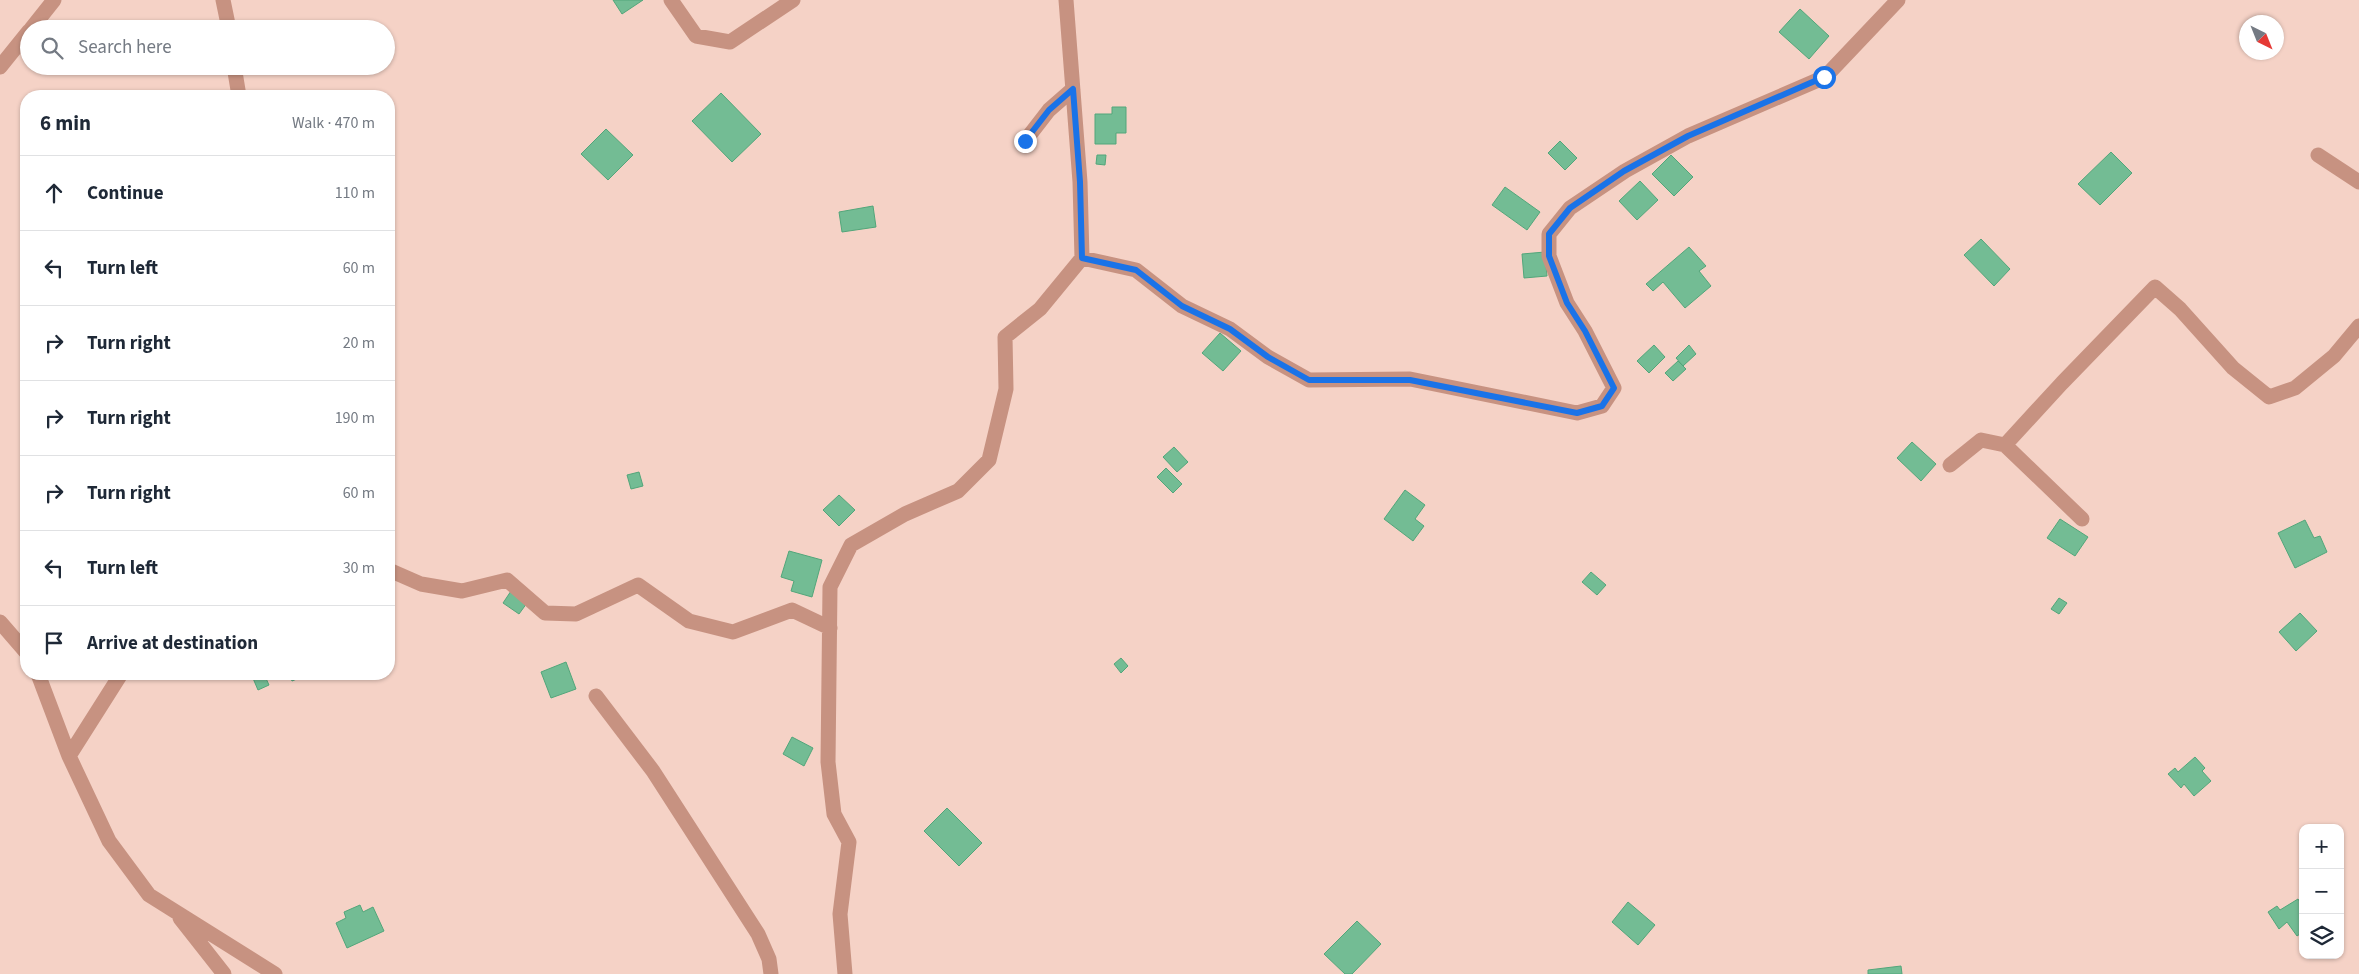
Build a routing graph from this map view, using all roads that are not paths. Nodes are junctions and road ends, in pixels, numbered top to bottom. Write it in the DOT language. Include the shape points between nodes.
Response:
graph roads {
  1 [pos="54,0"];
  2 [pos="223,0"];
  3 [pos="671,0"];
  4 [pos="792,0"];
  5 [pos="1066,0"];
  6 [pos="1898,0"];
  7 [pos="38,20"];
  8 [pos="227,20"];
  9 [pos="20,42"];
  10 [pos="0,67"];
  11 [pos="235,75"];
  12 [pos="1073,89"];
  13 [pos="237,90"];
  14 [pos="1025,141"];
  15 [pos="2318,155"];
  16 [pos="2359,182"];
  17 [pos="1082,258"];
  18 [pos="2359,326"];
  19 [pos="2005,446"];
  20 [pos="1950,465"];
  21 [pos="2082,519"];
  22 [pos="395,573"];
  23 [pos="0,622"];
  24 [pos="830,628"];
  25 [pos="20,645"];
  26 [pos="40,680"];
  27 [pos="117,680"];
  28 [pos="596,696"];
  29 [pos="69,756"];
  30 [pos="173,909"];
  31 [pos="224,974"];
  32 [pos="275,974"];
  33 [pos="771,974"];
  34 [pos="845,974"];
  1 -- 7 [label="street"];
  2 -- 8 [label="street"];
  3 -- 4 [label="street" via="696,36 730,42"];
  5 -- 12 [label="street"];
  6 -- 17 [label="street" via="1824,77 1688,136 1624,171 1570,208 1549,234 1549,256 1567,303 1614,388 1602,406 1577,413 1410,380 1309,380 1268,357 1230,329 1182,306 1136,270"];
  9 -- 10 [label="street"];
  11 -- 13 [label="street"];
  12 -- 14 [label="street" via="1049,110"];
  12 -- 17 [label="street"];
  15 -- 16 [label="street"];
  17 -- 24 [label="street" via="1040,308 1005,337 1006,389 989,460 958,491 905,514 851,545 830,587"];
  18 -- 19 [label="street" via="2334,356 2295,388 2269,397 2233,368 2180,309 2155,287"];
  19 -- 20 [label="street" via="1981,440"];
  19 -- 21 [label="street"];
  22 -- 24 [label="street" via="420,584 462,591 507,580 545,613 576,614 638,585 689,621 733,632 792,610"];
  23 -- 25 [label="street"];
  24 -- 34 [label="street" via="828,762 834,814 849,842 840,914"];
  26 -- 29 [label="street"];
  27 -- 29 [label="street"];
  28 -- 33 [label="street" via="653,771 758,934 769,959"];
  29 -- 30 [label="street" via="109,841 149,895"];
  30 -- 31 [label="street"];
  30 -- 32 [label="street"];
}
